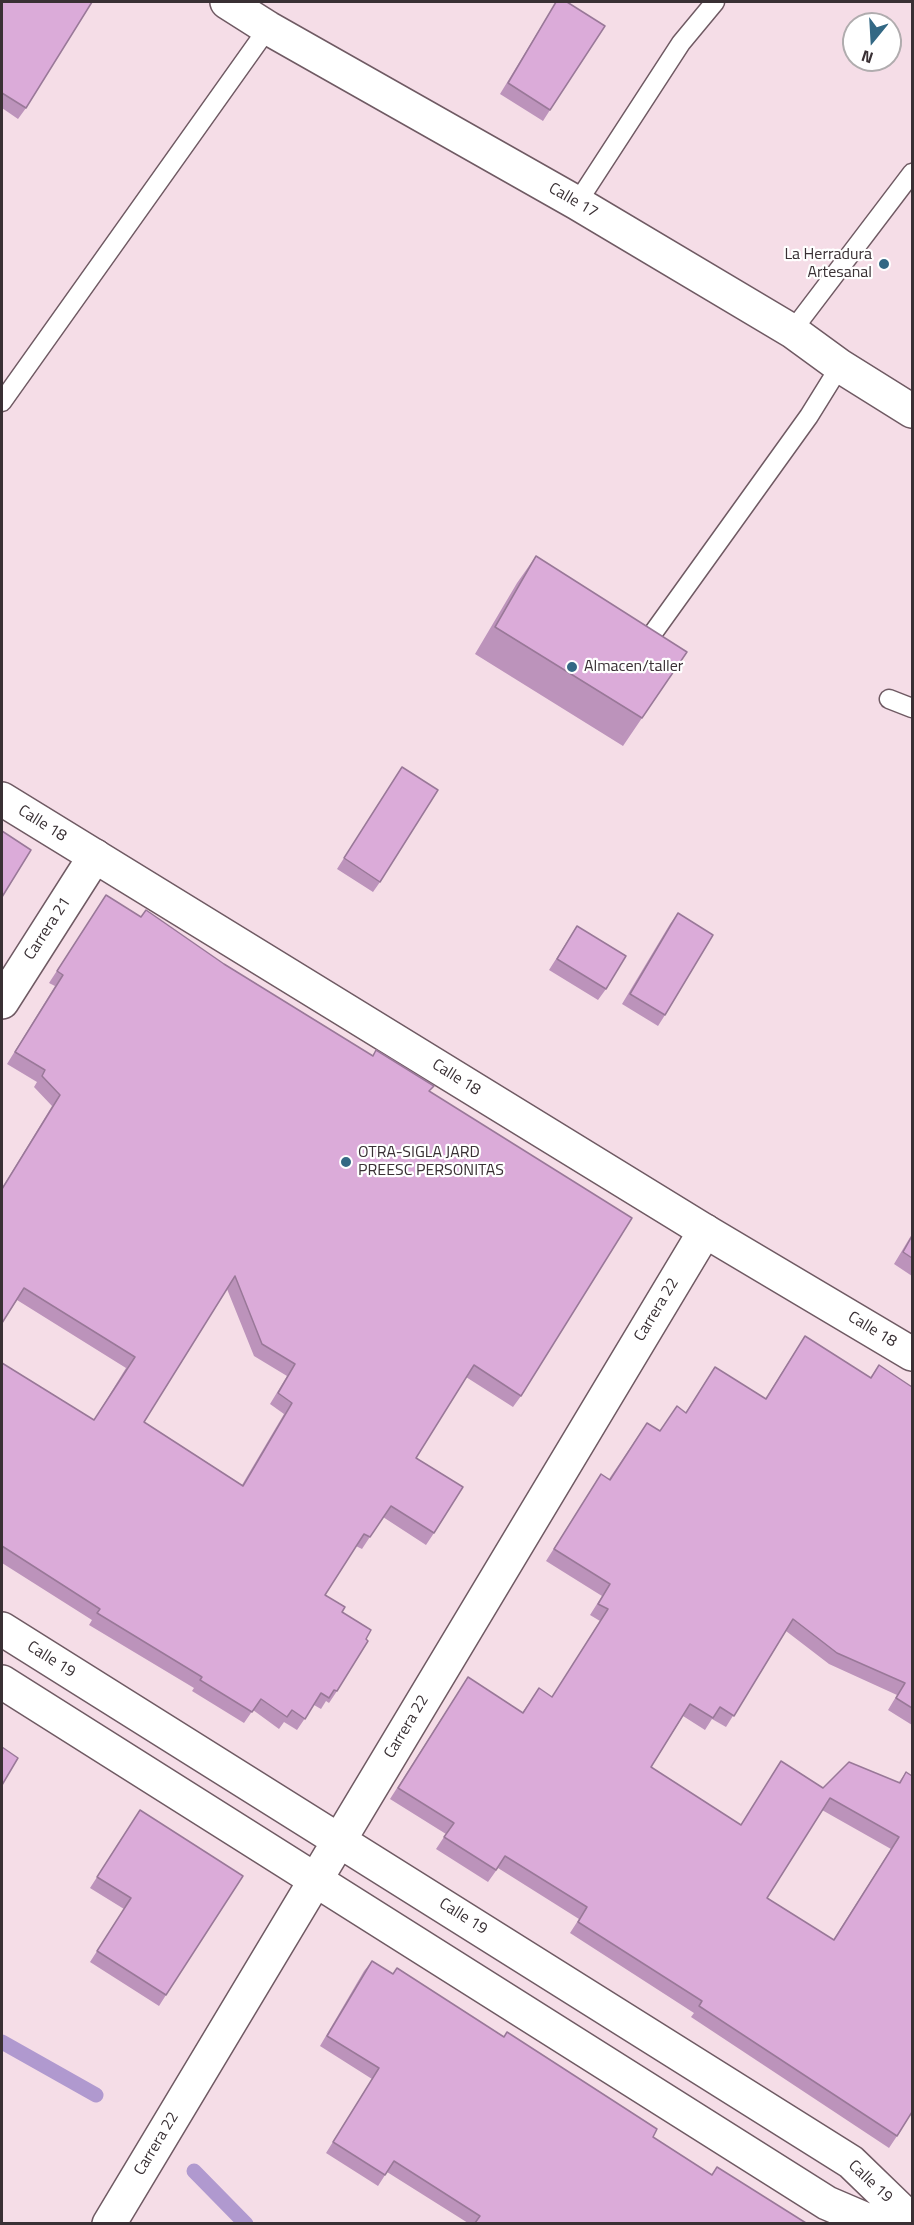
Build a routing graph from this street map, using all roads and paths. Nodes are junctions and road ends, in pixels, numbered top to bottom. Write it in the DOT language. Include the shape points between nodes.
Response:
graph roads {
  1 [pos="227,2"];
  2 [pos="715,2"];
  3 [pos="268,28"];
  4 [pos="912,173"];
  5 [pos="578,203"];
  6 [pos="792,332"];
  7 [pos="840,366"];
  8 [pos="2,402"];
  9 [pos="912,411"];
  10 [pos="642,647"];
  11 [pos="889,699"];
  12 [pos="912,708"];
  13 [pos="2,799"];
  14 [pos="95,856"];
  15 [pos="2,1002"];
  16 [pos="705,1231"];
  17 [pos="912,1354"];
  18 [pos="2,1629"];
  19 [pos="2,1682"];
  20 [pos="340,1839"];
  21 [pos="315,1881"];
  22 [pos="910,2220"];
  23 [pos="110,2223"];
  24 [pos="876,2223"];
  1 -- 3 [label="street, Calle 17"];
  2 -- 5 [label="lane" via="681,43"];
  3 -- 5 [label="street, Calle 17"];
  3 -- 8 [label="lane"];
  4 -- 6 [label="lane"];
  5 -- 6 [label="street, Calle 17"];
  6 -- 7 [label="street, Calle 17"];
  7 -- 9 [label="street, Calle 17"];
  7 -- 10 [label="lane" via="809,416"];
  11 -- 12 [label="lane"];
  13 -- 14 [label="street, Calle 18"];
  14 -- 15 [label="street, Carrera 21"];
  14 -- 16 [label="street, Calle 18"];
  16 -- 17 [label="street, Calle 18"];
  16 -- 20 [label="street, Carrera 22"];
  18 -- 20 [label="street, Calle 19"];
  19 -- 21 [label="street, Calle 19"];
  20 -- 21 [label="street, Carrera 22"];
  20 -- 22 [label="street, Calle 19" via="851,2162"];
  21 -- 23 [label="street, Carrera 22"];
  21 -- 24 [label="street, Calle 19" via="827,2203"];
}
